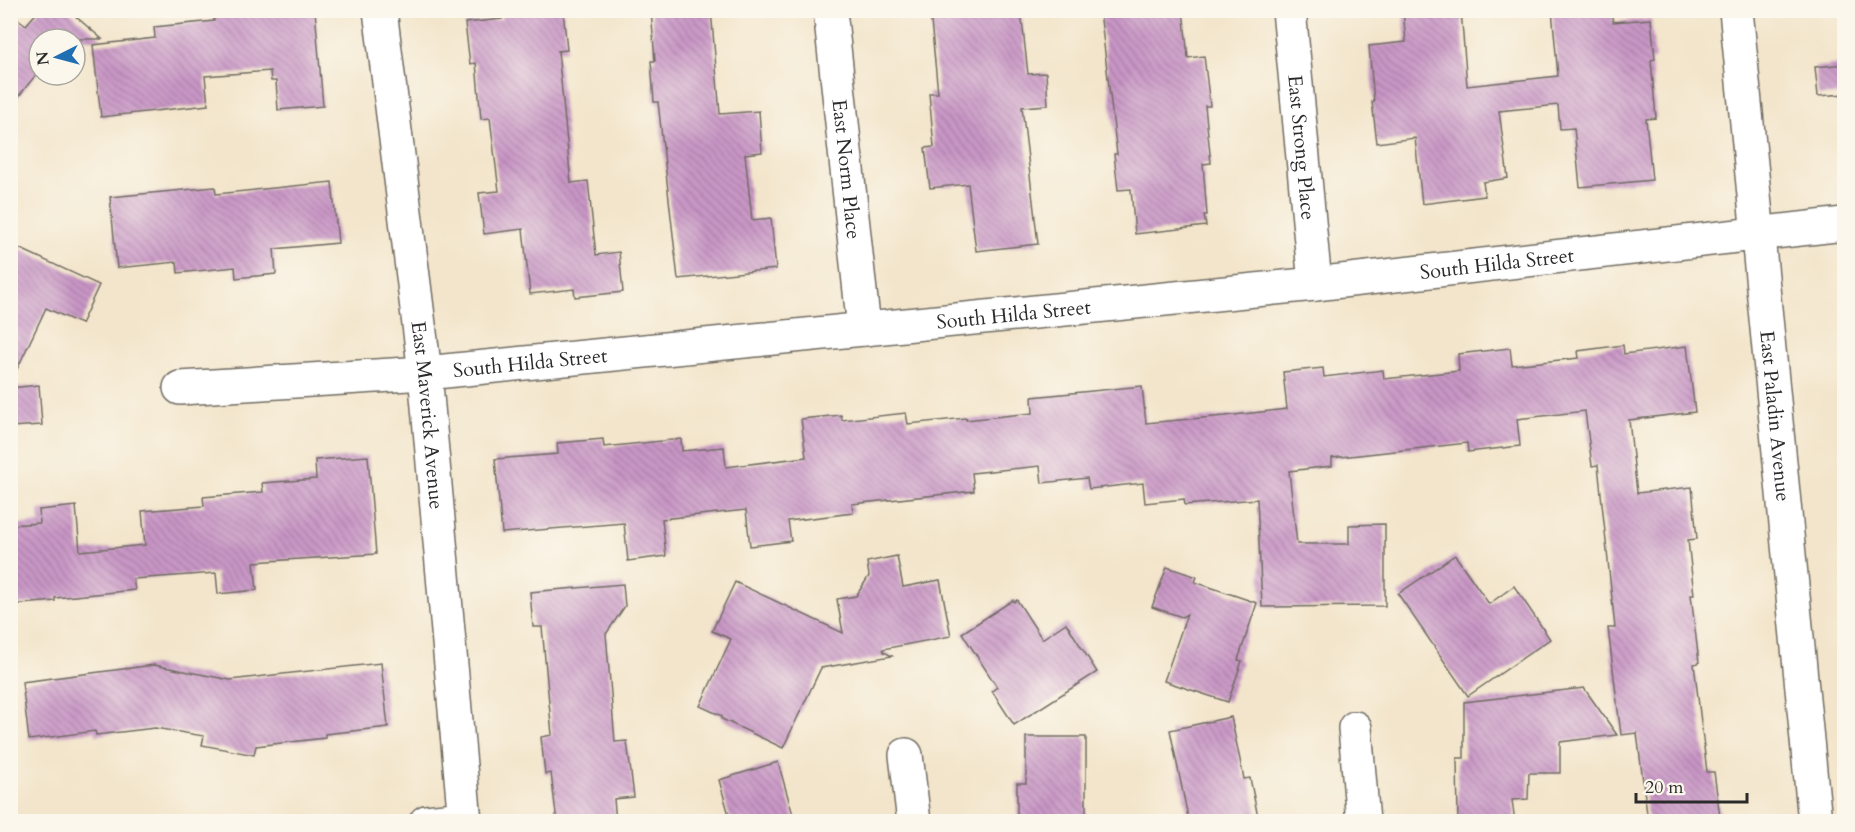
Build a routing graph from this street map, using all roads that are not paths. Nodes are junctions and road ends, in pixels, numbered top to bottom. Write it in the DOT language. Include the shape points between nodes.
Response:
graph roads {
  1 [pos="380,10"];
  2 [pos="830,10"];
  3 [pos="1289,10"];
  4 [pos="1736,10"];
  5 [pos="1845,224"];
  6 [pos="1758,232"];
  7 [pos="1314,284"];
  8 [pos="864,329"];
  9 [pos="425,373"];
  10 [pos="180,388"];
  11 [pos="1355,728"];
  12 [pos="906,755"];
  13 [pos="465,820"];
  14 [pos="426,822"];
  15 [pos="914,822"];
  16 [pos="1363,822"];
  17 [pos="1815,822"];
  1 -- 9 [label="street, East Maverick Avenue"];
  2 -- 8 [label="street, East Norm Place"];
  3 -- 7 [label="street, East Strong Place"];
  4 -- 6 [label="street, East Paladin Avenue"];
  5 -- 6 [label="street, South Hilda Street"];
  6 -- 7 [label="street, South Hilda Street"];
  6 -- 17 [label="street, East Paladin Avenue"];
  7 -- 8 [label="street, South Hilda Street"];
  8 -- 9 [label="street, South Hilda Street"];
  9 -- 10 [label="street, South Hilda Street"];
  9 -- 13 [label="street, East Maverick Avenue"];
  11 -- 16 [label="street"];
  12 -- 15 [label="street"];
  13 -- 14 [label="street"];
}
